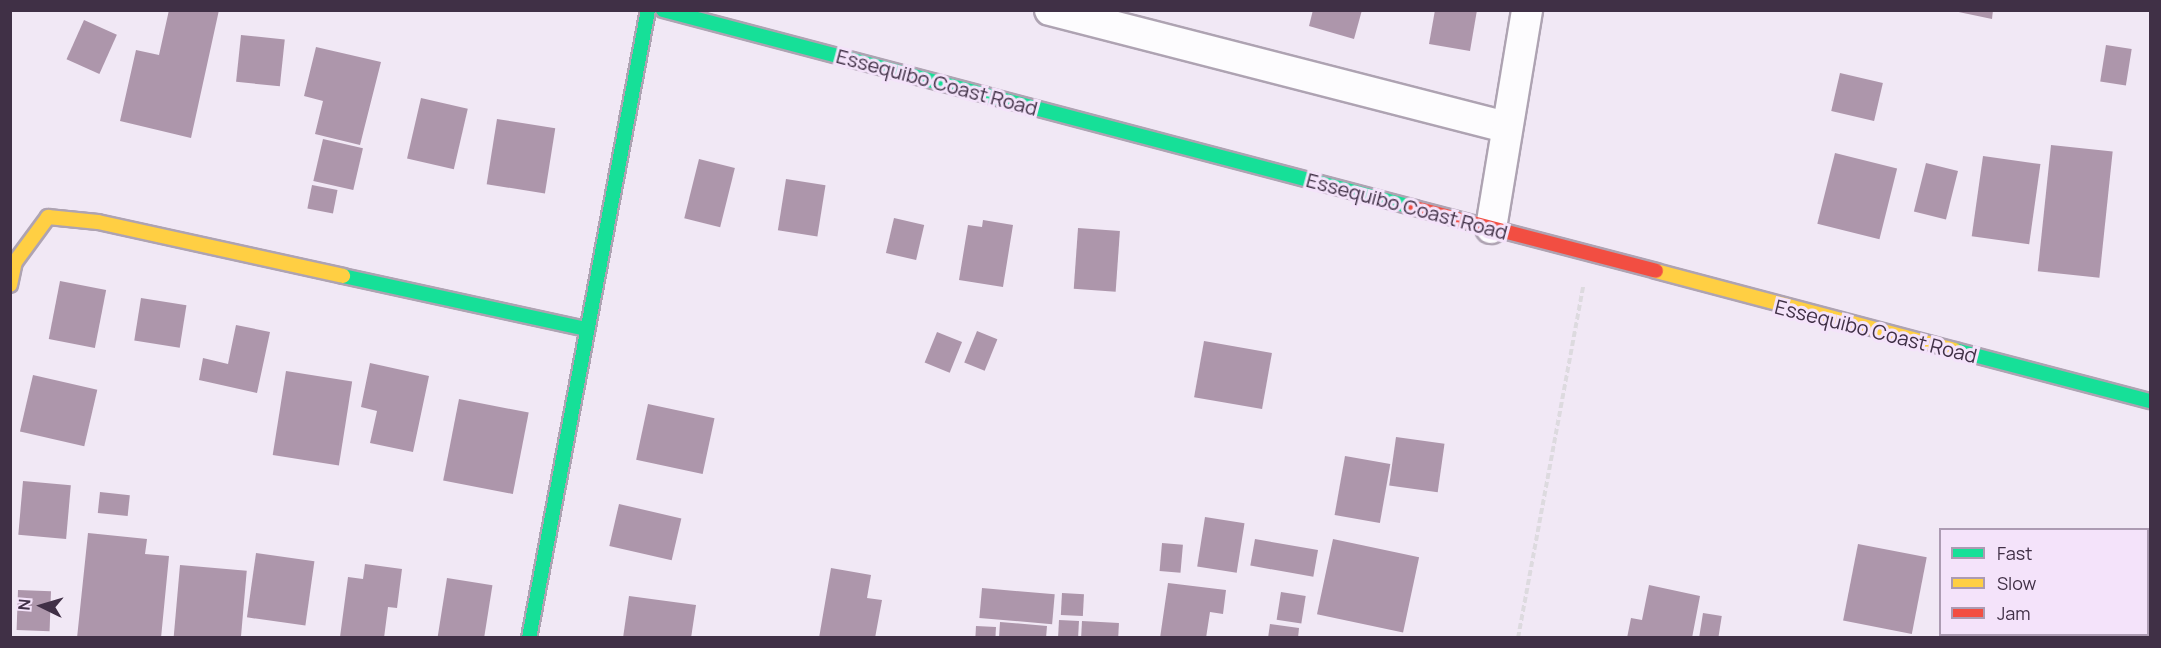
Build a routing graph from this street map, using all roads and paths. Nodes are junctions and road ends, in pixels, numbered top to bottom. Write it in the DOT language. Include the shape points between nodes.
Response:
graph roads {
  1 [pos="648,10"];
  2 [pos="663,10"];
  3 [pos="1050,10"];
  4 [pos="1527,10"];
  5 [pos="1505,127"];
  6 [pos="1491,228"];
  7 [pos="1588,256"];
  8 [pos="10,285"];
  9 [pos="587,329"];
  10 [pos="2151,401"];
  11 [pos="529,638"];
  12 [pos="1518,638"];
  1 -- 9 [label="main road"];
  2 -- 6 [label="main road, Essequibo Coast Road"];
  3 -- 5 [label="street"];
  4 -- 5 [label="street"];
  5 -- 6 [label="street"];
  6 -- 7 [label="main road, Essequibo Coast Road"];
  7 -- 10 [label="main road, Essequibo Coast Road"];
  7 -- 12 [label="path"];
  8 -- 9 [label="main road" via="15,262 48,217 98,222"];
  9 -- 11 [label="main road"];
}
